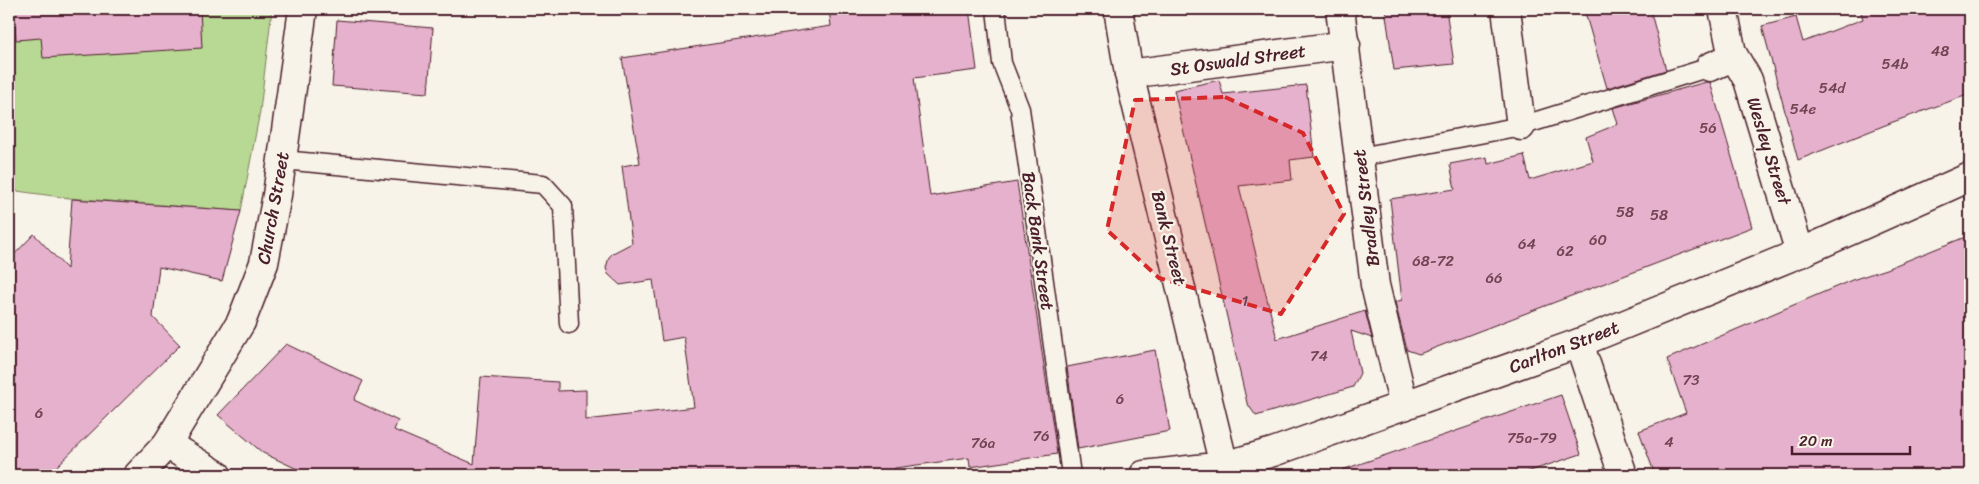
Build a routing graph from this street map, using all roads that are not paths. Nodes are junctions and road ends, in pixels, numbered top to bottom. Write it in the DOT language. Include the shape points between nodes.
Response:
graph roads {
  1 [pos="303,9"];
  2 [pos="996,9"];
  3 [pos="1118,9"];
  4 [pos="1340,9"];
  5 [pos="1506,9"];
  6 [pos="1722,9"];
  7 [pos="1346,45"];
  8 [pos="1721,60"];
  9 [pos="1129,74"];
  10 [pos="1521,126"];
  11 [pos="1360,157"];
  12 [pos="282,160"];
  13 [pos="1970,177"];
  14 [pos="1800,252"];
  15 [pos="569,324"];
  16 [pos="1579,343"];
  17 [pos="1404,406"];
  18 [pos="167,444"];
  19 [pos="1226,471"];
  20 [pos="138,475"];
  21 [pos="217,475"];
  22 [pos="1072,475"];
  23 [pos="1144,475"];
  24 [pos="1623,475"];
  1 -- 12 [label="street, Church Street"];
  2 -- 22 [label="lane, Back Bank Street" via="1002,62 1020,109"];
  3 -- 9 [label="street, Bank Street"];
  4 -- 7 [label="street, Bradley Street"];
  5 -- 10 [label="street"];
  6 -- 8 [label="street, Wesley Street"];
  7 -- 9 [label="street, St Oswald Street"];
  7 -- 11 [label="street, Bradley Street"];
  8 -- 10 [label="lane"];
  8 -- 14 [label="street, Wesley Street" via="1748,80"];
  9 -- 19 [label="street, Bank Street"];
  10 -- 11 [label="lane"];
  11 -- 17 [label="street, Bradley Street" via="1375,285"];
  12 -- 15 [label="lane" via="543,184 563,206"];
  12 -- 18 [label="street, Church Street" via="264,263 241,322"];
  13 -- 14 [label="street, Carlton Street"];
  14 -- 16 [label="street, Carlton Street"];
  16 -- 17 [label="street, Carlton Street"];
  16 -- 24 [label="street"];
  17 -- 19 [label="street, Carlton Street"];
  18 -- 20 [label="street, Church Street"];
  18 -- 21 [label="street"];
  19 -- 23 [label="street, Carlton Street"];
}
